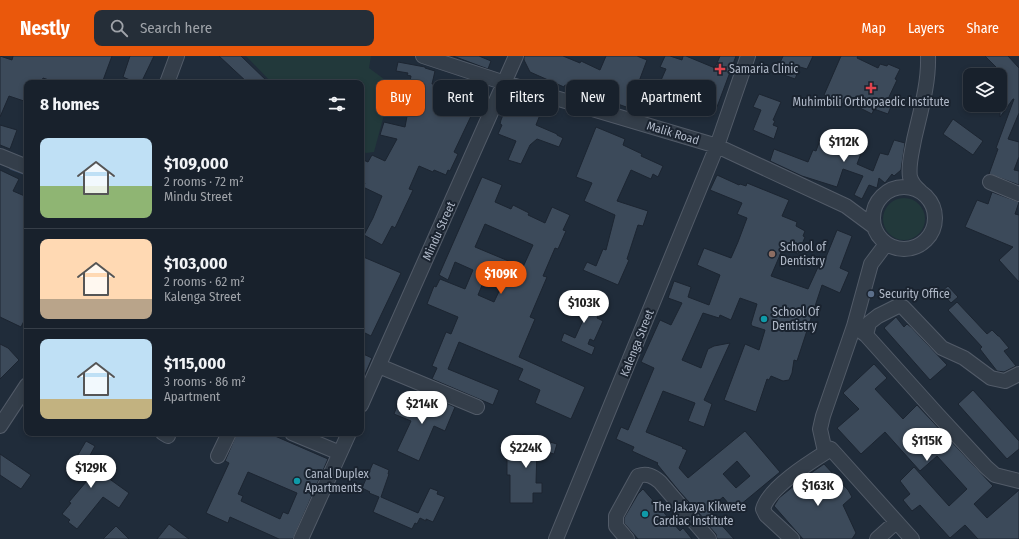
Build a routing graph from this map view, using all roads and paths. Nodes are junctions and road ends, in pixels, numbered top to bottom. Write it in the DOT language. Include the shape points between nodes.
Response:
graph roads {
  1 [pos="177,56"];
  2 [pos="422,56"];
  3 [pos="516,56"];
  4 [pos="748,56"];
  5 [pos="928,56"];
  6 [pos="168,80"];
  7 [pos="496,80"];
  8 [pos="506,80"];
  9 [pos="558,99"];
  10 [pos="496,103"];
  11 [pos="717,146"];
  12 [pos="912,153"];
  13 [pos="0,156"];
  14 [pos="24,166"];
  15 [pos="990,182"];
  16 [pos="897,187"];
  17 [pos="924,194"];
  18 [pos="1019,194"];
  19 [pos="878,199"];
  20 [pos="846,206"];
  21 [pos="873,226"];
  22 [pos="886,244"];
  23 [pos="854,326"];
  24 [pos="866,335"];
  25 [pos="379,366"];
  26 [pos="1019,374"];
  27 [pos="24,390"];
  28 [pos="364,398"];
  29 [pos="477,407"];
  30 [pos="0,426"];
  31 [pos="227,436"];
  32 [pos="299,436"];
  33 [pos="348,436"];
  34 [pos="831,449"];
  35 [pos="340,453"];
  36 [pos="218,456"];
  37 [pos="1019,481"];
  38 [pos="896,522"];
  39 [pos="301,539"];
  40 [pos="556,539"];
  41 [pos="627,539"];
  42 [pos="709,539"];
  43 [pos="792,539"];
  44 [pos="877,539"];
  45 [pos="912,539"];
  1 -- 6 [label="street"];
  2 -- 7 [label="street, Malik Road"];
  3 -- 8 [label="street, Mindu Street"];
  4 -- 11 [label="street, Kalenga Street"];
  5 -- 12 [label="street" via="928,73"];
  9 -- 11 [label="street, Malik Road"];
  10 -- 25 [label="street, Mindu Street"];
  11 -- 20 [label="street, Malik Road"];
  11 -- 40 [label="street, Kalenga Street"];
  12 -- 16 [label="street"];
  12 -- 17 [label="street" via="910,178 913,186"];
  13 -- 14 [label="street"];
  15 -- 18 [label="street"];
  16 -- 17 [label="street" via="911,188"];
  16 -- 19 [label="street"];
  17 -- 22 [label="street" via="934,210 934,229 929,237 918,246 904,250"];
  19 -- 20 [label="street" via="863,205"];
  19 -- 21 [label="street" via="873,212"];
  20 -- 21 [label="street, Malik Road"];
  21 -- 22 [label="street"];
  22 -- 23 [label="street" via="872,264"];
  23 -- 24 [label="street"];
  23 -- 34 [label="street" via="820,428 824,447"];
  24 -- 26 [label="street" via="869,323 878,316 898,306 904,307 942,348 964,358 991,378 1005,381"];
  24 -- 37 [label="street" via="986,467 995,475"];
  25 -- 28 [label="street, Mindu Street"];
  25 -- 29 [label="street"];
  27 -- 30 [label="street"];
  31 -- 36 [label="street"];
  32 -- 35 [label="street"];
  33 -- 35 [label="street"];
  34 -- 38 [label="street"];
  34 -- 43 [label="street" via="805,465 782,484 764,504 766,515"];
  35 -- 39 [label="street"];
  38 -- 44 [label="street"];
  38 -- 45 [label="street"];
  41 -- 42 [label="street" via="616,526 616,516 638,476 643,474 660,482"];
}
